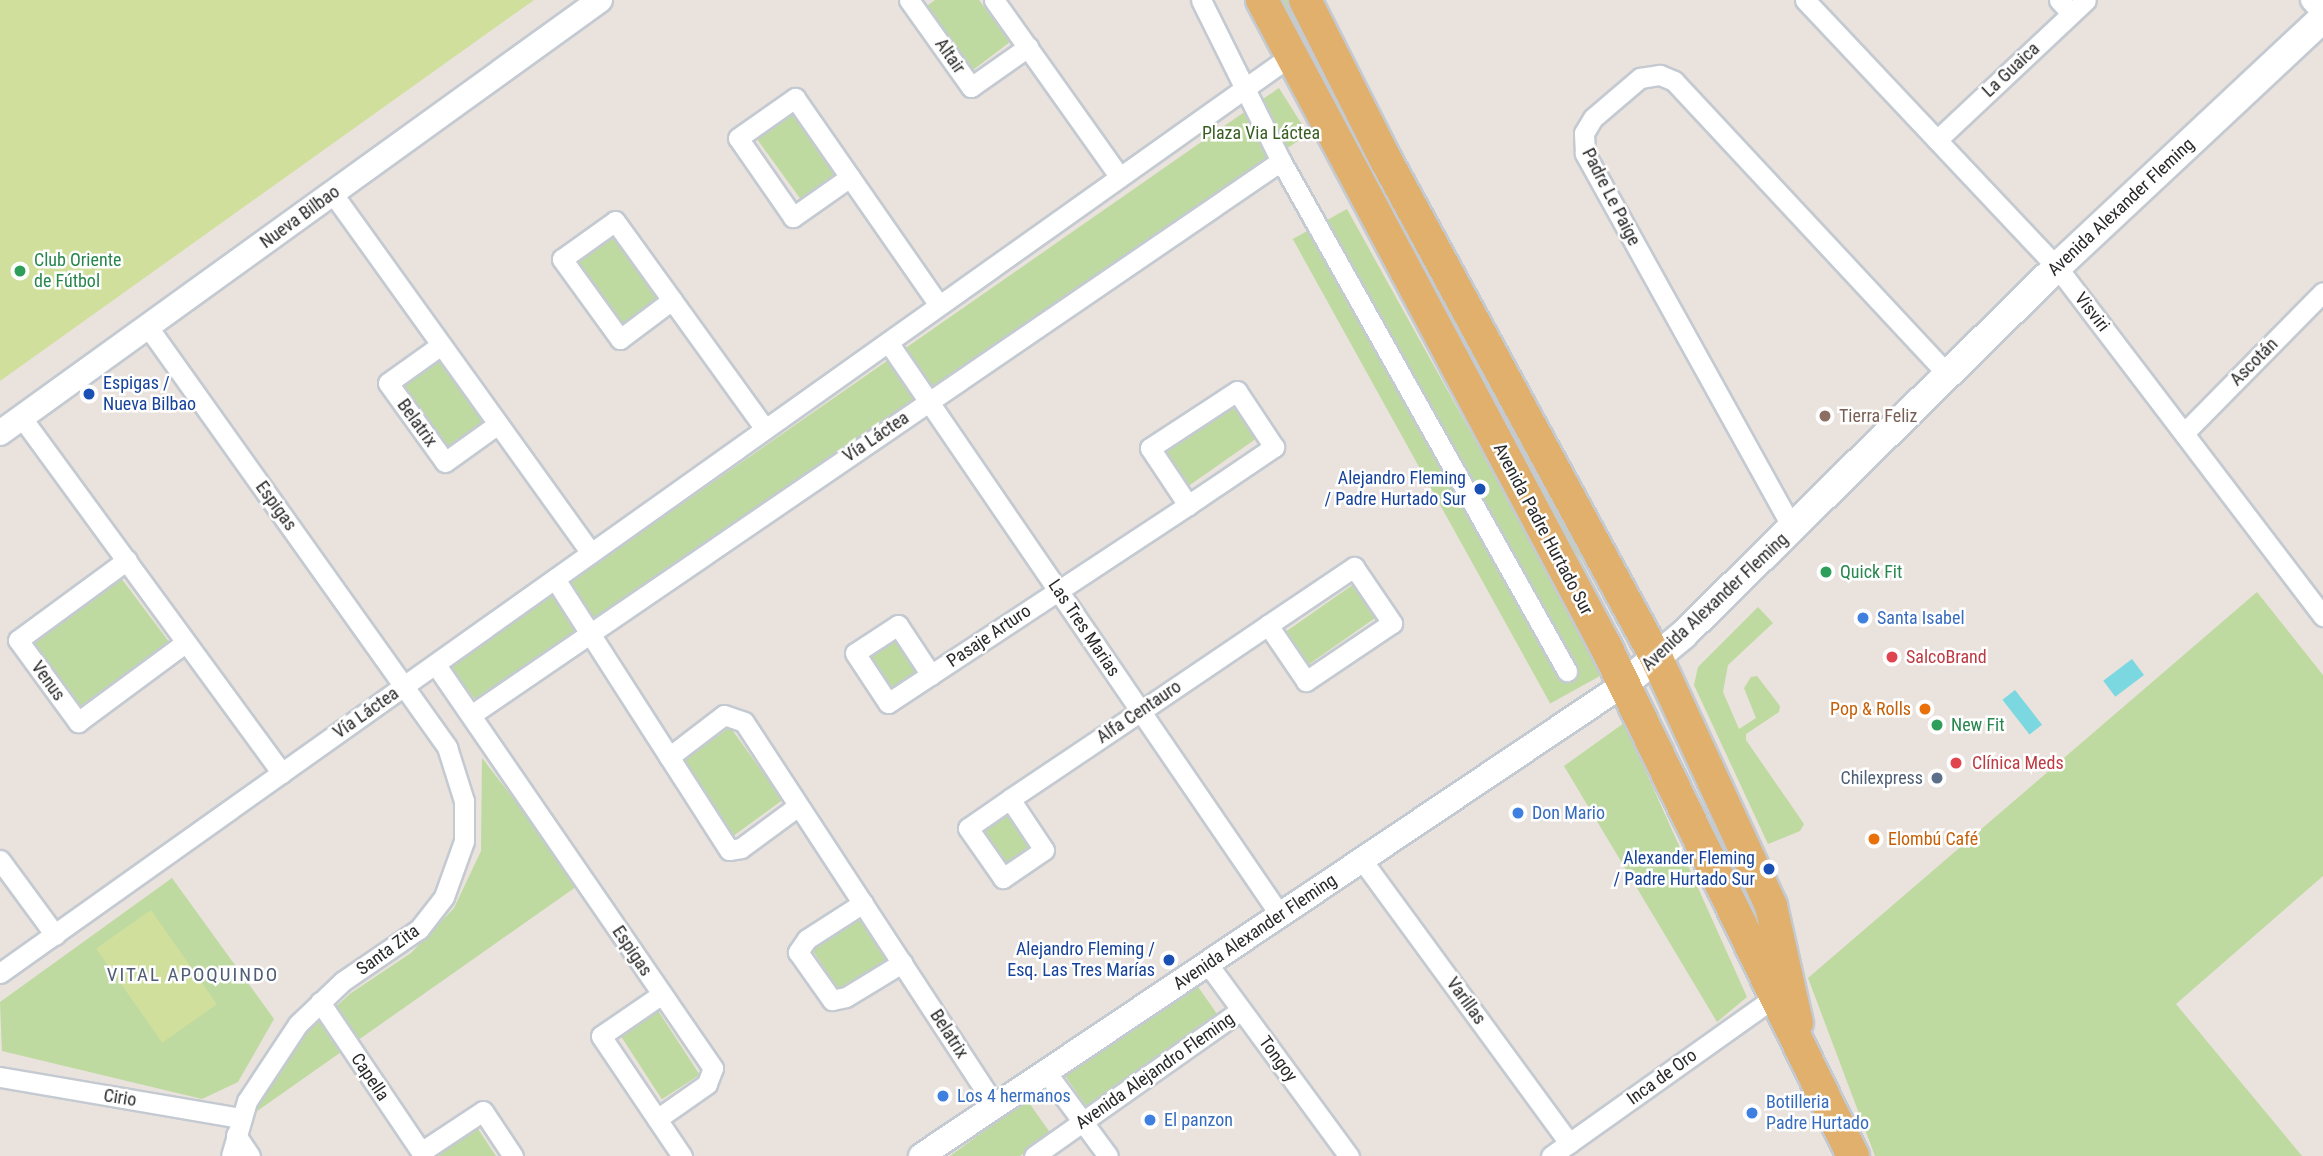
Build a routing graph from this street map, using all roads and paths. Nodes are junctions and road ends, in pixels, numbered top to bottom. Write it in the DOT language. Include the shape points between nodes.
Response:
graph roads {
  1 [pos="600,0"];
  2 [pos="994,0"];
  3 [pos="1201,0"];
  4 [pos="1262,0"];
  5 [pos="1305,0"];
  6 [pos="1805,0"];
  7 [pos="2310,0"];
  8 [pos="913,1"];
  9 [pos="2072,4"];
  10 [pos="2323,16"];
  11 [pos="1028,47"];
  12 [pos="1289,57"];
  13 [pos="1244,89"];
  14 [pos="1937,140"];
  15 [pos="1281,161"];
  16 [pos="850,177"];
  17 [pos="1120,177"];
  18 [pos="333,194"];
  19 [pos="2057,267"];
  20 [pos="2322,295"];
  21 [pos="672,300"];
  22 [pos="939,306"];
  23 [pos="148,327"];
  24 [pos="888,342"];
  25 [pos="441,345"];
  26 [pos="1948,375"];
  27 [pos="929,401"];
  28 [pos="22,418"];
  29 [pos="498,424"];
  30 [pos="765,429"];
  31 [pos="2186,431"];
  32 [pos="0,433"];
  33 [pos="1188,505"];
  34 [pos="1793,529"];
  35 [pos="591,553"];
  36 [pos="127,561"];
  37 [pos="555,579"];
  38 [pos="1058,590"];
  39 [pos="2323,616"];
  40 [pos="1268,625"];
  41 [pos="590,634"];
  42 [pos="187,642"];
  43 [pos="1657,659"];
  44 [pos="436,665"];
  45 [pos="1567,671"];
  46 [pos="931,675"];
  47 [pos="1624,684"];
  48 [pos="405,685"];
  49 [pos="1140,711"];
  50 [pos="471,715"];
  51 [pos="669,757"];
  52 [pos="282,772"];
  53 [pos="1010,799"];
  54 [pos="799,806"];
  55 [pos="0,860"];
  56 [pos="1362,860"];
  57 [pos="863,903"];
  58 [pos="1280,915"];
  59 [pos="55,935"];
  60 [pos="902,963"];
  61 [pos="1207,963"];
  62 [pos="0,974"];
  63 [pos="662,994"];
  64 [pos="1773,998"];
  65 [pos="320,1002"];
  66 [pos="1241,1010"];
  67 [pos="1810,1065"];
  68 [pos="1045,1072"];
  69 [pos="0,1077"];
  70 [pos="995,1105"];
  71 [pos="657,1119"];
  72 [pos="1083,1122"];
  73 [pos="238,1126"];
  74 [pos="1569,1143"];
  75 [pos="422,1154"];
  76 [pos="231,1156"];
  77 [pos="250,1156"];
  78 [pos="513,1156"];
  79 [pos="682,1156"];
  80 [pos="920,1156"];
  81 [pos="1034,1156"];
  82 [pos="1108,1156"];
  83 [pos="1349,1156"];
  84 [pos="1551,1156"];
  85 [pos="1853,1156"];
  1 -- 18 [label="street, Nueva Bilbao"];
  2 -- 11 [label="street"];
  3 -- 13 [label="street"];
  4 -- 12 [label="main road, Avenida Padre Hurtado Sur"];
  5 -- 43 [label="main road, Avenida Padre Hurtado Sur" via="1387,162"];
  6 -- 14 [label="street, Visviri"];
  7 -- 10 [label="street"];
  8 -- 11 [label="street, Altair" via="971,87"];
  9 -- 14 [label="street, La Guaica"];
  10 -- 19 [label="main road, Avenida Alexander Fleming"];
  11 -- 17 [label="street"];
  12 -- 13 [label="street, Vía Láctea"];
  12 -- 47 [label="main road, Avenida Padre Hurtado Sur"];
  13 -- 15 [label="street"];
  13 -- 17 [label="street, Vía Láctea"];
  14 -- 19 [label="street, Visviri"];
  15 -- 27 [label="street, Vía Láctea"];
  15 -- 45 [label="street"];
  16 -- 16 [label="street" via="793,217 738,138 795,98"];
  16 -- 22 [label="street"];
  17 -- 22 [label="street, Vía Láctea"];
  18 -- 23 [label="street, Nueva Bilbao"];
  18 -- 25 [label="street"];
  19 -- 26 [label="main road, Avenida Alexander Fleming"];
  19 -- 31 [label="street, Visviri"];
  20 -- 31 [label="street, Ascotán"];
  21 -- 21 [label="street" via="620,339 562,259 615,221"];
  21 -- 30 [label="street"];
  22 -- 24 [label="street, Vía Láctea"];
  23 -- 28 [label="street, Nueva Bilbao"];
  23 -- 48 [label="street, Espigas"];
  24 -- 27 [label="street, Las Tres Marias"];
  24 -- 30 [label="street, Vía Láctea"];
  25 -- 29 [label="street"];
  25 -- 29 [label="street, Belatrix" via="388,383 445,462"];
  26 -- 34 [label="main road, Avenida Alexander Fleming"];
  26 -- 34 [label="street, Padre Le Paige" via="1674,81 1660,75 1640,78 1593,118 1584,133 1585,153"];
  27 -- 38 [label="street, Las Tres Marias"];
  27 -- 41 [label="street, Vía Láctea"];
  28 -- 32 [label="street, Nueva Bilbao"];
  28 -- 36 [label="street"];
  29 -- 35 [label="street"];
  30 -- 35 [label="street, Vía Láctea"];
  31 -- 39 [label="street, Visviri"];
  33 -- 33 [label="street, Pasaje Arturo" via="1150,448 1237,391 1274,447"];
  33 -- 38 [label="street, Pasaje Arturo"];
  34 -- 43 [label="main road, Avenida Alexander Fleming"];
  35 -- 37 [label="street, Vía Láctea"];
  36 -- 42 [label="street"];
  36 -- 42 [label="street, Venus" via="18,640 78,722"];
  37 -- 41 [label="street"];
  37 -- 44 [label="street, Vía Láctea"];
  38 -- 46 [label="street, Pasaje Arturo"];
  38 -- 49 [label="street, Las Tres Marias"];
  40 -- 40 [label="street, Alfa Centauro" via="1306,681 1392,622 1354,567"];
  40 -- 49 [label="street, Alfa Centauro"];
  41 -- 50 [label="street, Vía Láctea"];
  41 -- 51 [label="street"];
  42 -- 52 [label="street"];
  43 -- 47 [label="main road, Avenida Alexander Fleming"];
  43 -- 67 [label="main road, Avenida Padre Hurtado Sur" via="1771,906"];
  44 -- 48 [label="street, Vía Láctea"];
  44 -- 50 [label="street, Espigas"];
  47 -- 56 [label="street, Avenida Alexander Fleming"];
  47 -- 64 [label="main road, Avenida Padre Hurtado Sur"];
  48 -- 52 [label="street, Vía Láctea"];
  48 -- 65 [label="street, Santa Zita" via="447,747 460,781 465,821 460,861 444,897 419,929"];
  49 -- 53 [label="street, Alfa Centauro"];
  49 -- 58 [label="street, Las Tres Marias"];
  50 -- 63 [label="street, Espigas"];
  51 -- 54 [label="street, Belatrix" via="724,715 744,722"];
  51 -- 54 [label="street" via="729,850 741,848"];
  52 -- 59 [label="street, Vía Láctea"];
  54 -- 57 [label="street, Belatrix"];
  55 -- 59 [label="street"];
  56 -- 58 [label="street, Avenida Alexander Fleming"];
  56 -- 74 [label="street, Varillas"];
  57 -- 60 [label="street, Belatrix"];
  57 -- 60 [label="street" via="807,939 798,953 832,1000 846,997"];
  58 -- 61 [label="street, Avenida Alexander Fleming"];
  59 -- 62 [label="street, Vía Láctea"];
  60 -- 70 [label="street, Belatrix"];
  61 -- 66 [label="street, Tongoy"];
  61 -- 68 [label="street, Avenida Alexander Fleming"];
  63 -- 71 [label="street, Espigas" via="713,1068 706,1084"];
  63 -- 71 [label="street, Espigas" via="601,1036"];
  64 -- 67 [label="main road, Avenida Padre Hurtado Sur"];
  64 -- 74 [label="street, Inca de Oro"];
  65 -- 73 [label="street, Santa Zita" via="279,1048"];
  65 -- 75 [label="street, Capella"];
  66 -- 72 [label="street, Avenida Alejandro Fleming"];
  66 -- 83 [label="street, Tongoy"];
  67 -- 85 [label="main road, Avenida Padre Hurtado Sur"];
  68 -- 70 [label="street, Avenida Alexander Fleming"];
  68 -- 72 [label="street"];
  69 -- 73 [label="street, Cirio"];
  70 -- 80 [label="street, Avenida Alexander Fleming"];
  71 -- 79 [label="street, Espigas"];
  72 -- 81 [label="street, Avenida Alejandro Fleming"];
  72 -- 82 [label="street"];
  73 -- 76 [label="street, Santa Zita"];
  73 -- 77 [label="street"];
  74 -- 84 [label="street, Inca de Oro"];
  75 -- 78 [label="street, Capella" via="483,1111"];
}
